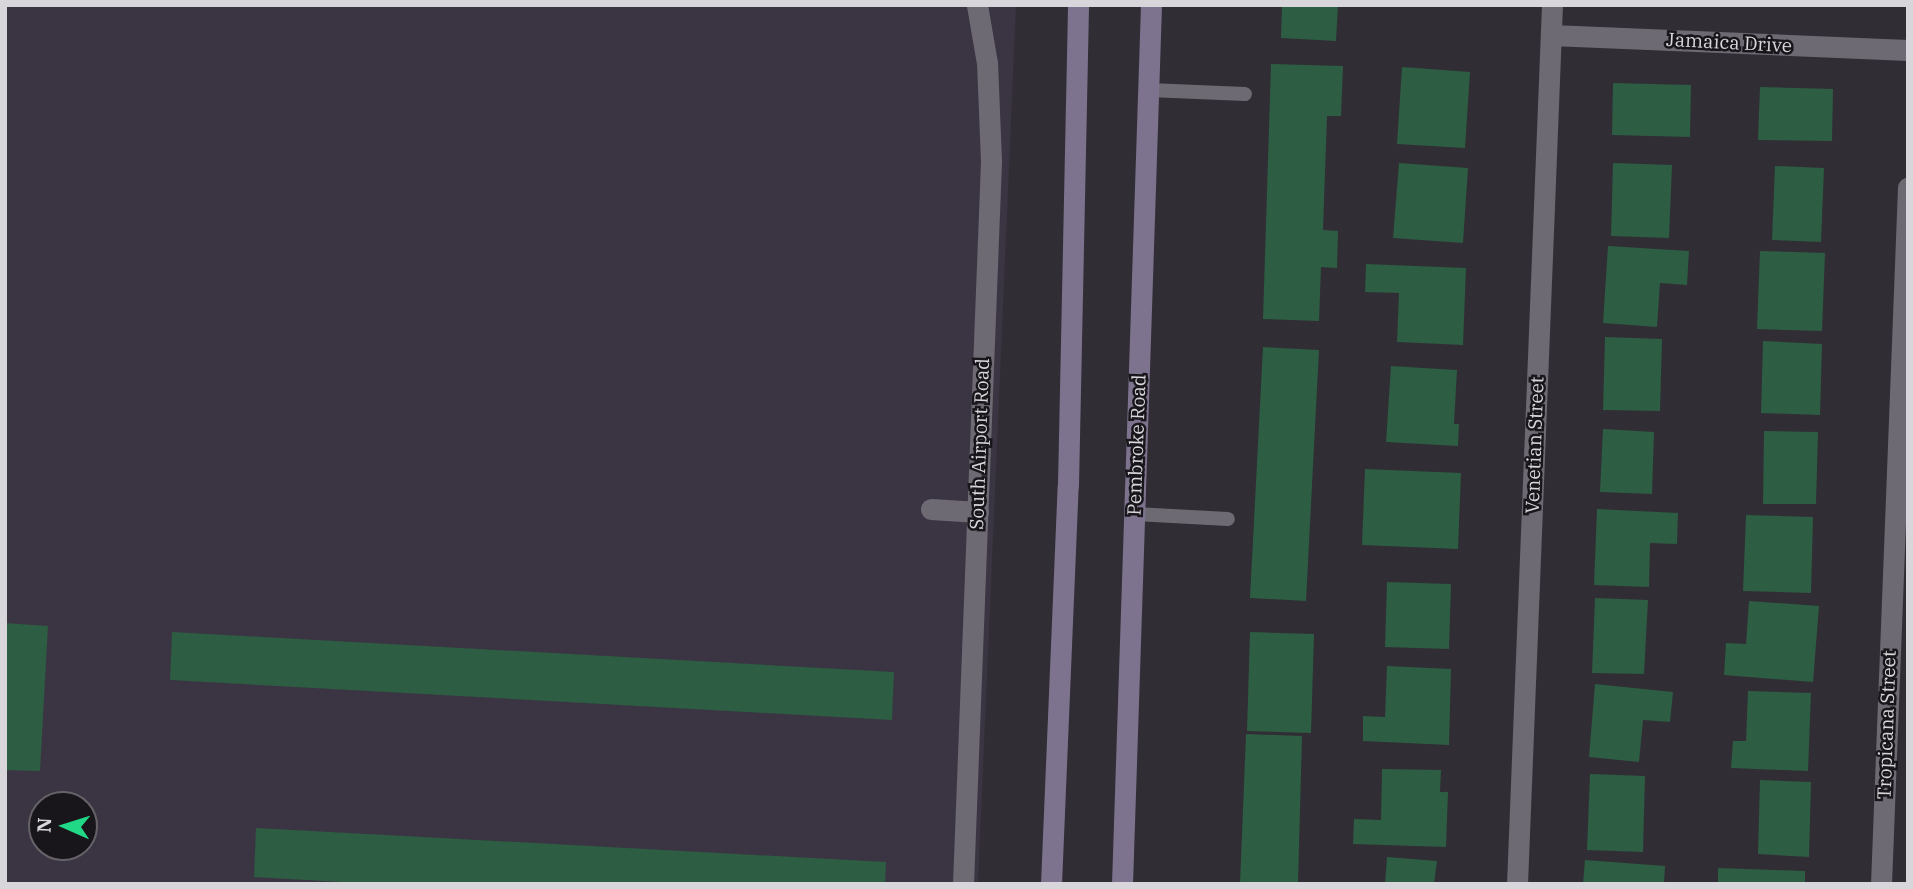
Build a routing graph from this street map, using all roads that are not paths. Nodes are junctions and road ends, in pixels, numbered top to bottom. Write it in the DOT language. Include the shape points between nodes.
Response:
graph roads {
  1 [pos="977,5"];
  2 [pos="1078,5"];
  3 [pos="1152,5"];
  4 [pos="1552,5"];
  5 [pos="1551,35"];
  6 [pos="1908,50"];
  7 [pos="1149,90"];
  8 [pos="1245,94"];
  9 [pos="1908,188"];
  10 [pos="931,509"];
  11 [pos="978,512"];
  12 [pos="1135,514"];
  13 [pos="1228,519"];
  14 [pos="963,884"];
  15 [pos="1051,884"];
  16 [pos="1122,884"];
  17 [pos="1517,884"];
  18 [pos="1881,884"];
  1 -- 11 [label="street, South Airport Road" via="991,114"];
  2 -- 15 [label="main road" via="1068,485"];
  3 -- 7 [label="main road, Pembroke Road"];
  4 -- 5 [label="street, Venetian Street"];
  5 -- 6 [label="street, Jamaica Drive"];
  5 -- 17 [label="street, Venetian Street"];
  7 -- 8 [label="lane"];
  7 -- 12 [label="main road, Pembroke Road"];
  9 -- 18 [label="street, Tropicana Street"];
  10 -- 11 [label="street"];
  11 -- 14 [label="street, South Airport Road"];
  12 -- 13 [label="lane"];
  12 -- 16 [label="main road, Pembroke Road"];
}
